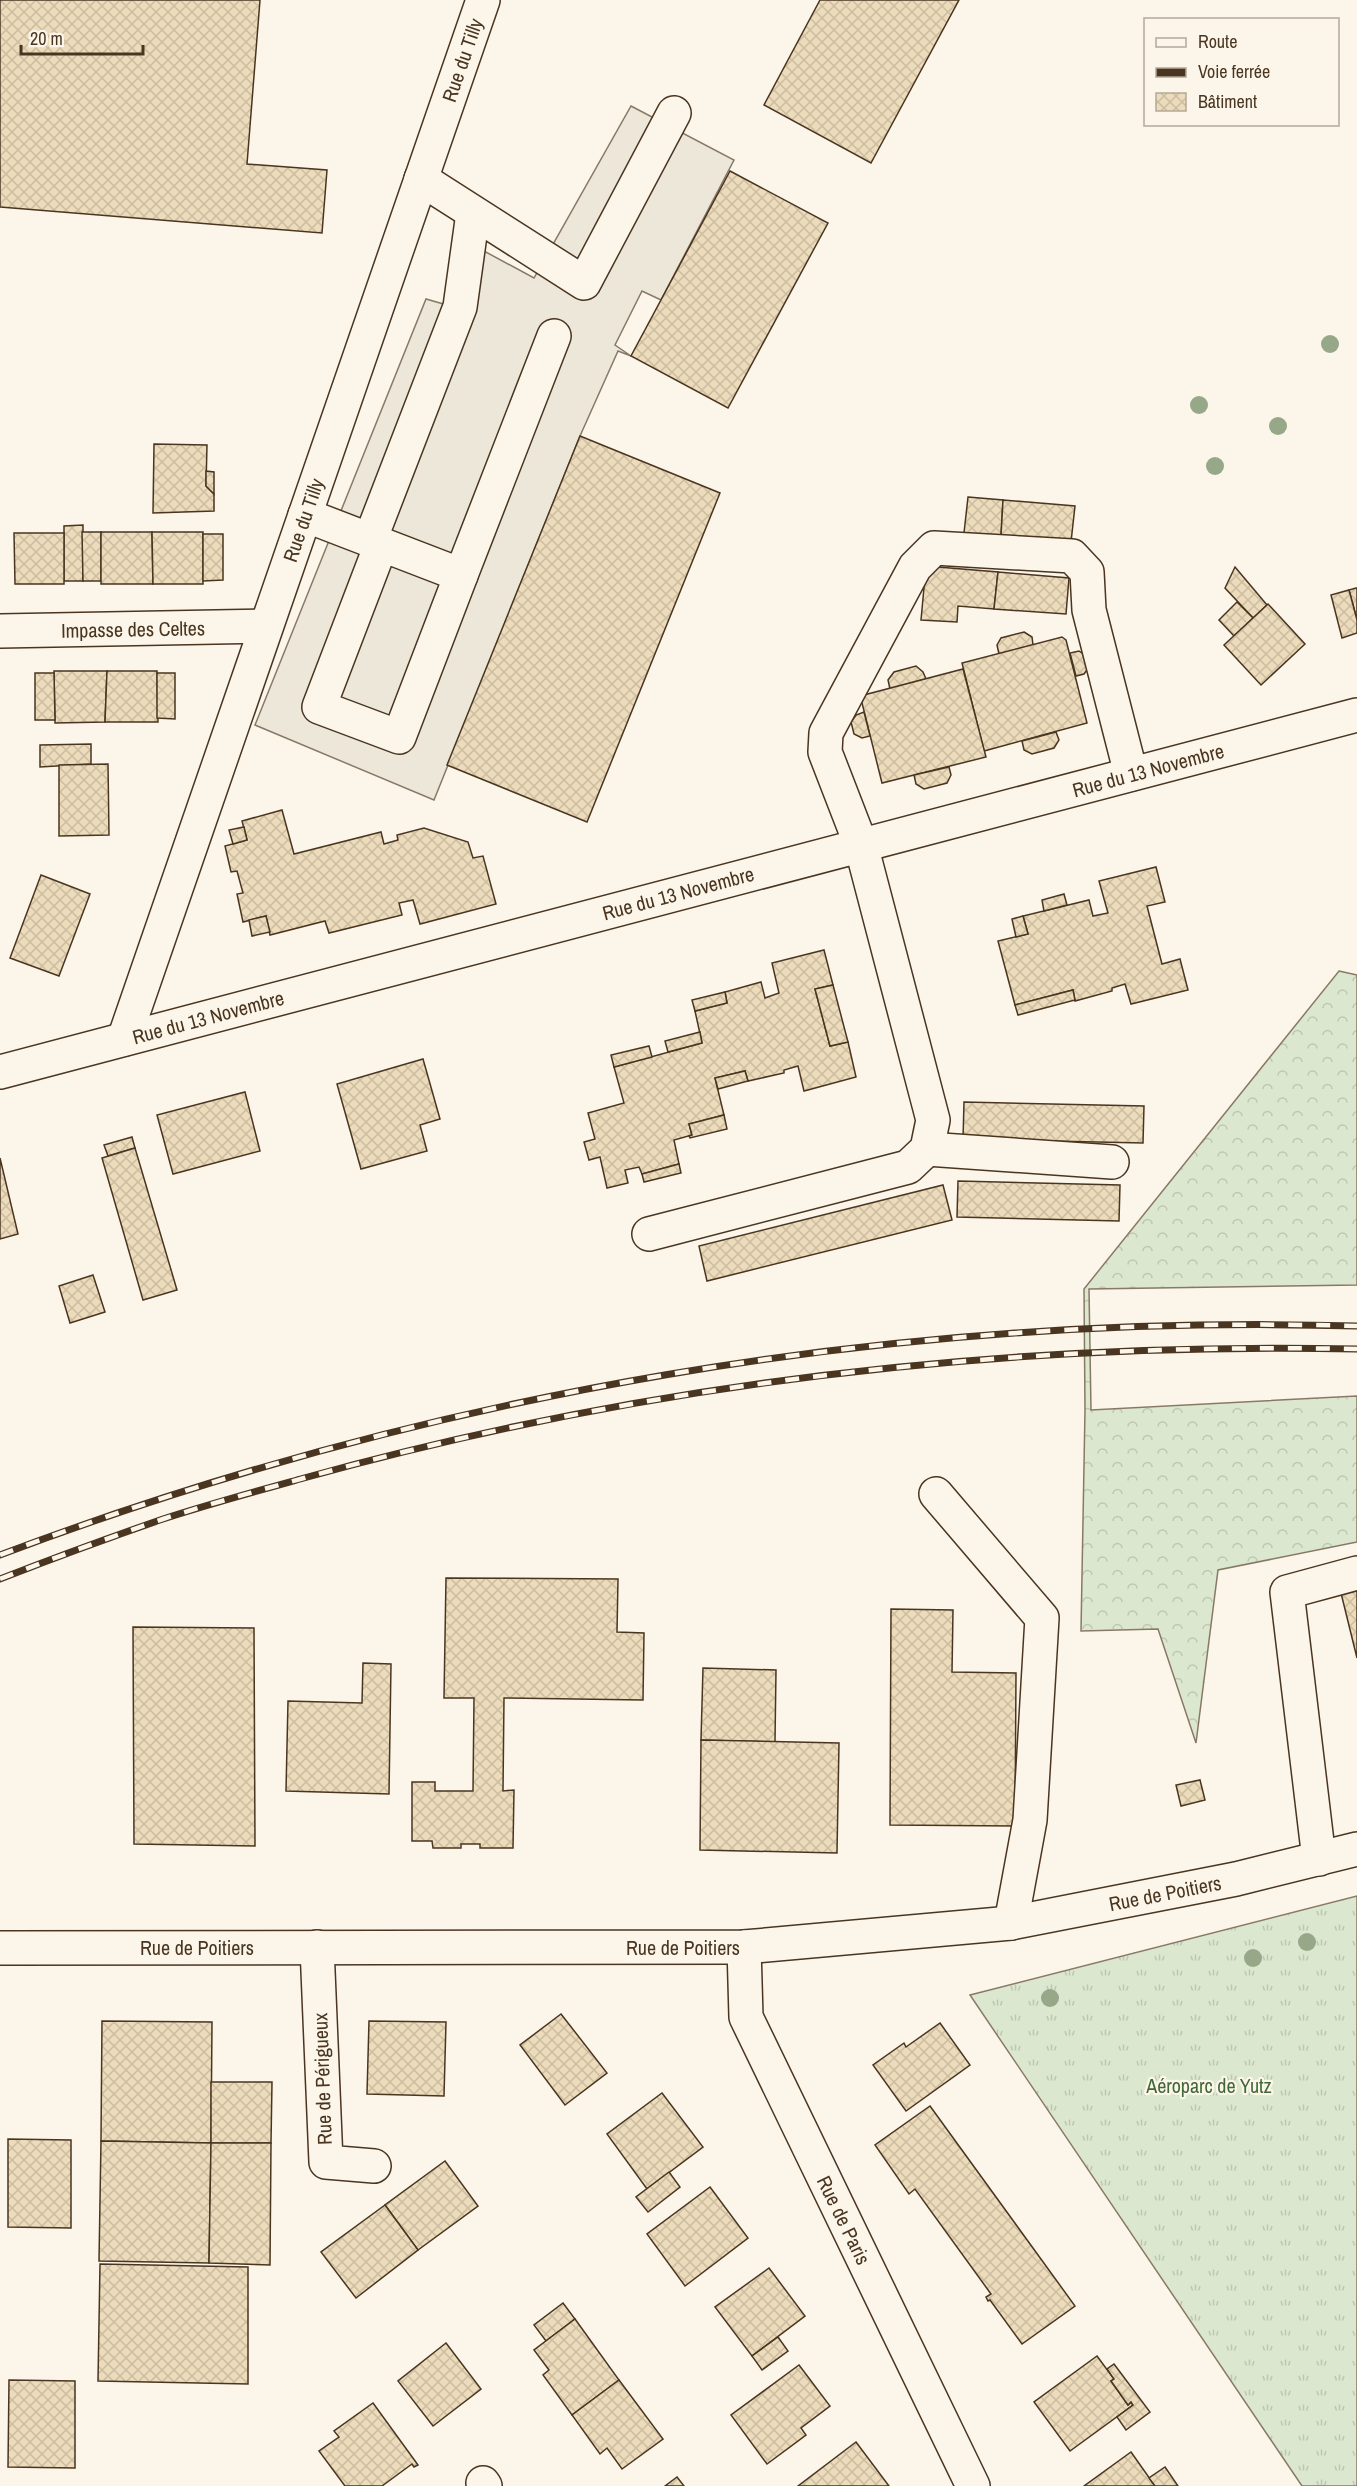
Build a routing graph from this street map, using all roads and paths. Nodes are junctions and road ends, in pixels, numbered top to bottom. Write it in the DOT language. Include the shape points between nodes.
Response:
graph roads {
  1 [pos="483,0"];
  2 [pos="674,113"];
  3 [pos="421,179"];
  4 [pos="473,213"];
  5 [pos="554,336"];
  6 [pos="305,515"];
  7 [pos="375,543"];
  8 [pos="461,575"];
  9 [pos="266,626"];
  10 [pos="0,631"];
  11 [pos="1357,715"];
  12 [pos="1131,774"];
  13 [pos="861,845"];
  14 [pos="124,1039"];
  15 [pos="0,1072"];
  16 [pos="927,1149"];
  17 [pos="1112,1162"];
  18 [pos="649,1234"];
  19 [pos="936,1494"];
  20 [pos="1357,1573"];
  21 [pos="1357,1849"];
  22 [pos="1319,1859"];
  23 [pos="1011,1923"];
  24 [pos="317,1947"];
  25 [pos="744,1947"];
  26 [pos="0,1948"];
  27 [pos="374,2166"];
  28 [pos="973,2486"];
  1 -- 3 [label="street, Rue du Tilly"];
  2 -- 4 [label="street" via="584,283"];
  3 -- 4 [label="street"];
  3 -- 6 [label="street, Rue du Tilly"];
  4 -- 7 [label="street" via="460,307"];
  5 -- 8 [label="street"];
  6 -- 7 [label="street"];
  6 -- 9 [label="street, Rue du Tilly"];
  7 -- 8 [label="street"];
  7 -- 8 [label="street" via="319,706 399,737"];
  9 -- 10 [label="street, Impasse des Celtes"];
  9 -- 14 [label="street, Rue du Tilly"];
  11 -- 12 [label="street, Rue du 13 Novembre"];
  12 -- 13 [label="street, Rue du 13 Novembre"];
  12 -- 13 [label="street" via="1089,610 1087,572 1072,556 934,548 915,567 826,733 825,752"];
  13 -- 14 [label="street, Rue du 13 Novembre"];
  13 -- 16 [label="street" via="933,1120"];
  14 -- 15 [label="street, Rue du 13 Novembre"];
  16 -- 17 [label="street"];
  16 -- 18 [label="street" via="908,1167"];
  19 -- 23 [label="street" via="1042,1618 1030,1820"];
  20 -- 22 [label="street" via="1287,1592"];
  21 -- 22 [label="street, Rue de Poitiers"];
  22 -- 23 [label="street, Rue de Poitiers"];
  23 -- 25 [label="street, Rue de Poitiers"];
  24 -- 25 [label="street, Rue de Poitiers"];
  24 -- 26 [label="street, Rue de Poitiers"];
  24 -- 27 [label="street, Rue de Périgueux" via="326,2162"];
  25 -- 28 [label="street, Rue de Paris" via="746,2017"];
}
